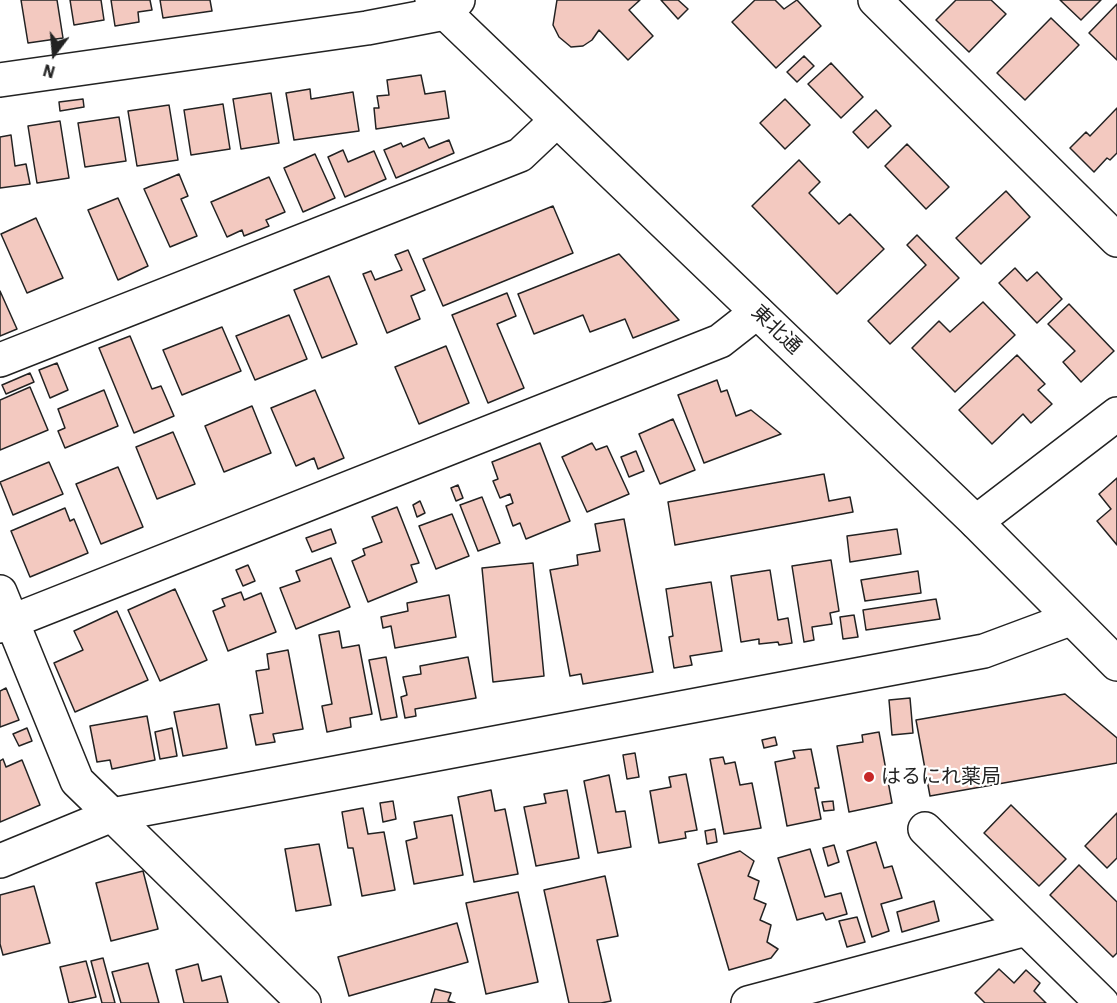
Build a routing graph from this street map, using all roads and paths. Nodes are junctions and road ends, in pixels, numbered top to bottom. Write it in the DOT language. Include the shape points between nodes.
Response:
graph roads {
  1 [pos="875,0"];
  2 [pos="445,4"];
  3 [pos="0,80"];
  4 [pos="556,121"];
  5 [pos="1117,240"];
  6 [pos="757,312"];
  7 [pos="0,360"];
  8 [pos="1117,414"];
  9 [pos="976,522"];
  10 [pos="4,613"];
  11 [pos="1071,619"];
  12 [pos="1117,664"];
  13 [pos="112,815"];
  14 [pos="924,829"];
  15 [pos="0,861"];
  16 [pos="1026,929"];
  17 [pos="304,1003"];
  18 [pos="748,1003"];
  19 [pos="1102,1003"];
  1 -- 5 [label="street"];
  2 -- 3 [label="street" via="355,30"];
  2 -- 4 [label="street, 東北通"];
  4 -- 6 [label="street, 東北通"];
  4 -- 7 [label="street" via="520,155"];
  6 -- 9 [label="street, 東北通"];
  6 -- 10 [label="street" via="720,341"];
  8 -- 9 [label="street"];
  9 -- 11 [label="street, 東北通"];
  10 -- 13 [label="street" via="77,781"];
  11 -- 12 [label="street, 東北通"];
  11 -- 13 [label="street" via="984,651"];
  13 -- 15 [label="street"];
  13 -- 17 [label="street"];
  14 -- 16 [label="street"];
  16 -- 18 [label="street"];
  16 -- 19 [label="street"];
}
